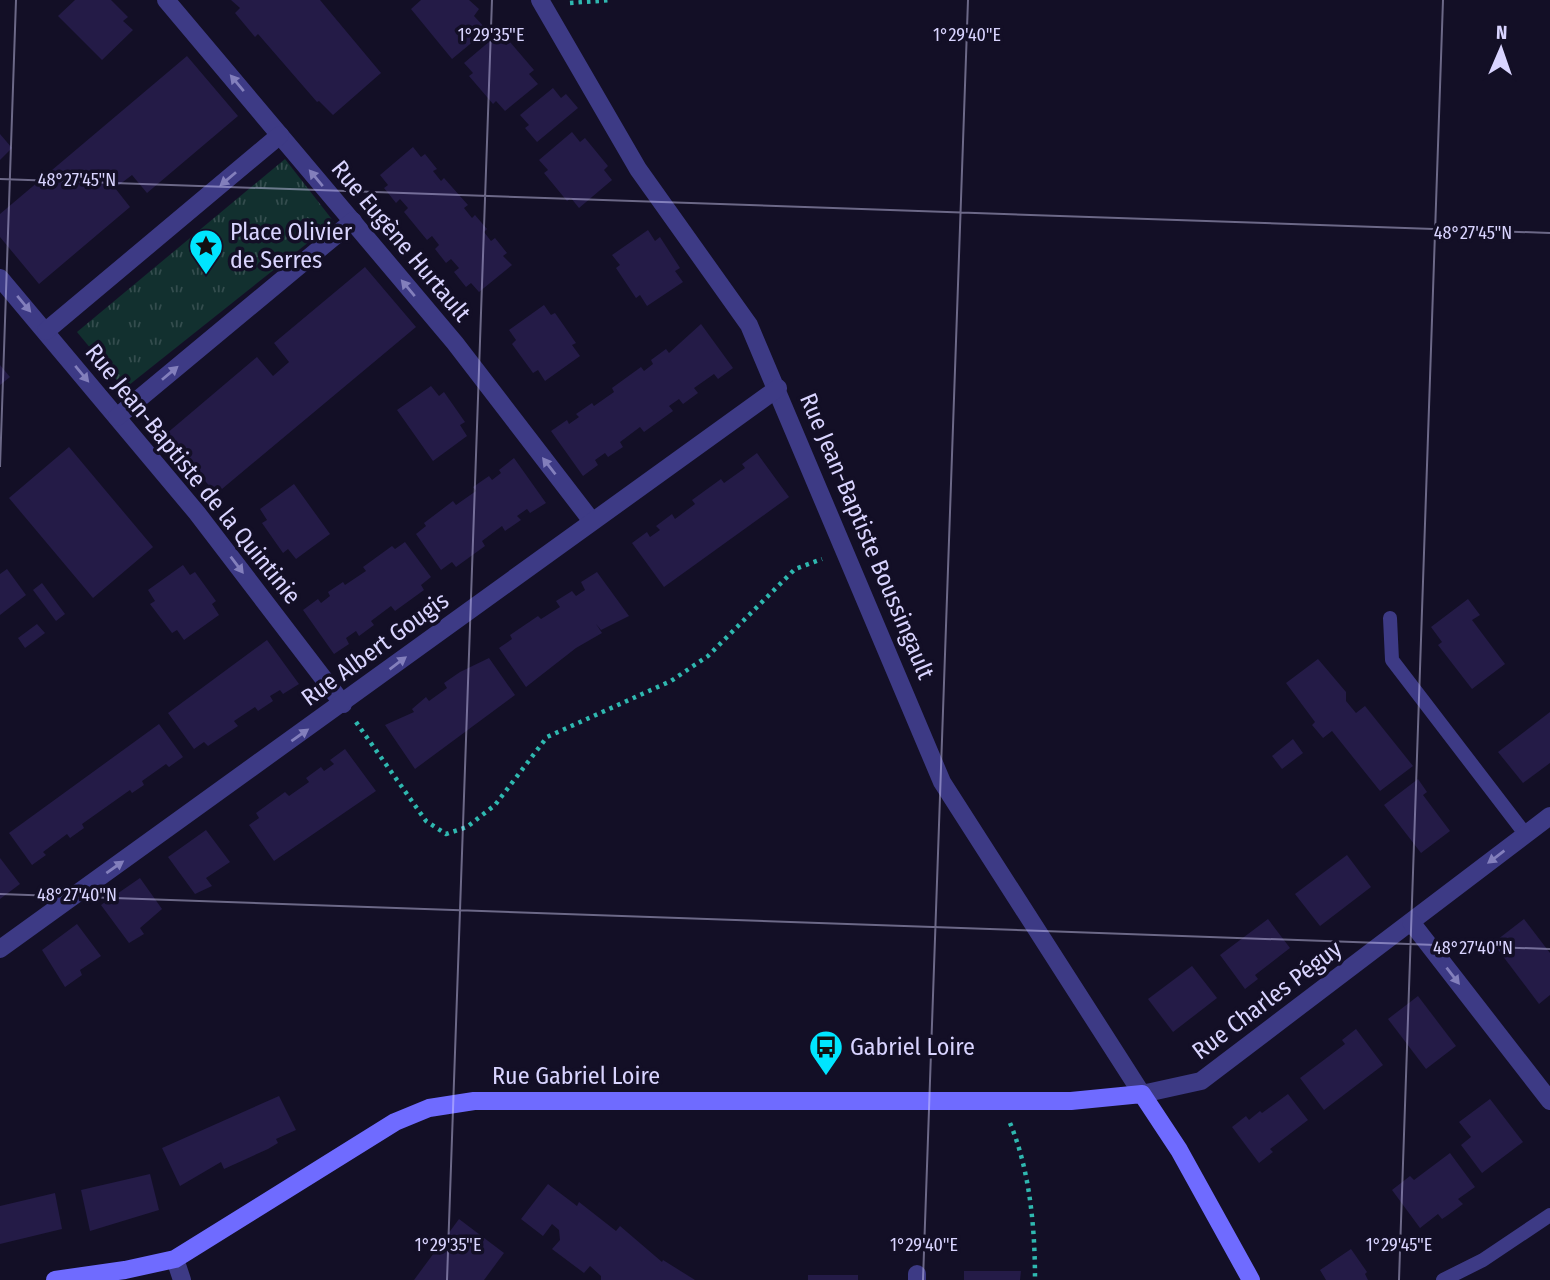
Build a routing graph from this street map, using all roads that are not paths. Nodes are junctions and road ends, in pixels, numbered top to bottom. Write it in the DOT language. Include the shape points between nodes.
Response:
graph roads {
  1 [pos="166,0"];
  2 [pos="542,3"];
  3 [pos="280,135"];
  4 [pos="353,221"];
  5 [pos="0,278"];
  6 [pos="46,331"];
  7 [pos="778,388"];
  8 [pos="117,417"];
  9 [pos="591,520"];
  10 [pos="1390,618"];
  11 [pos="343,704"];
  12 [pos="1550,816"];
  13 [pos="1525,835"];
  14 [pos="1411,922"];
  15 [pos="0,949"];
  16 [pos="1142,1094"];
  17 [pos="1550,1101"];
  18 [pos="1550,1214"];
  19 [pos="175,1259"];
  20 [pos="55,1280"];
  21 [pos="182,1280"];
  22 [pos="1251,1280"];
  23 [pos="1443,1280"];
  3 -- 1 [label="street, Rue Eugène Hurtault, one-way"];
  2 -- 7 [label="street, Rue Jean-Baptiste Boussingault" via="638,169 749,325"];
  4 -- 3 [label="street, Rue Eugène Hurtault, one-way"];
  3 -- 6 [label="street, one-way"];
  8 -- 4 [label="street, one-way"];
  9 -- 4 [label="street, Rue Eugène Hurtault, one-way"];
  5 -- 6 [label="street, Rue Jean-Baptiste de la Quintinie, one-way"];
  6 -- 8 [label="street, Rue Jean-Baptiste de la Quintinie, one-way"];
  7 -- 9 [label="street, Rue Albert Gougis"];
  7 -- 16 [label="street, Rue Jean-Baptiste Boussingault" via="942,782"];
  8 -- 11 [label="street, Rue Jean-Baptiste de la Quintinie, one-way"];
  11 -- 9 [label="street, Rue Albert Gougis, one-way"];
  10 -- 13 [label="lane" via="1392,660"];
  15 -- 11 [label="street, Rue Albert Gougis, one-way"];
  12 -- 13 [label="street, Rue Charles Péguy"];
  13 -- 14 [label="street, Rue Charles Péguy, one-way"];
  14 -- 16 [label="street, Rue Charles Péguy" via="1201,1081"];
  14 -- 17 [label="street, one-way"];
  16 -- 19 [label="street, Rue Gabriel Loire" via="1071,1101 474,1101 429,1108 395,1122"];
  16 -- 22 [label="street" via="1179,1150"];
  18 -- 23 [label="lane" via="1483,1261"];
  19 -- 20 [label="street, Rue Gabriel Loire"];
  19 -- 21 [label="street"];
}
